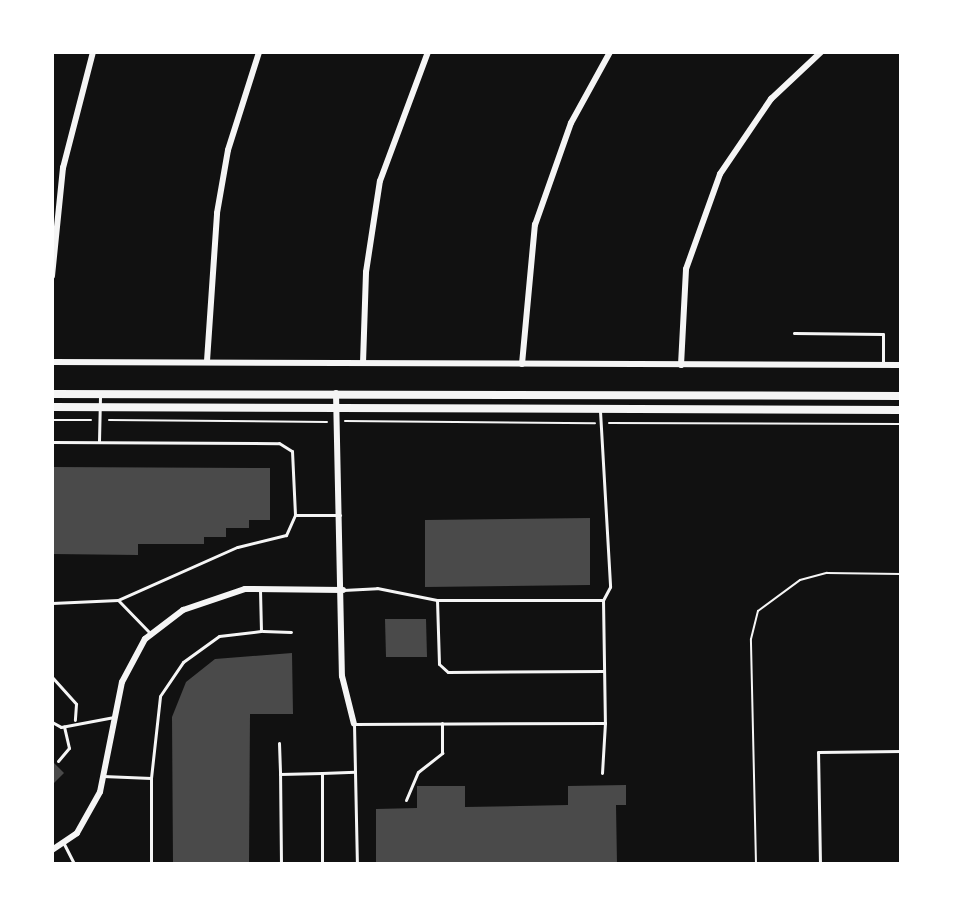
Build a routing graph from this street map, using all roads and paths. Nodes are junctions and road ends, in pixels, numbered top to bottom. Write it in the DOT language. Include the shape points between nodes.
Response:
graph roads {
  1 [pos="93,52"];
  2 [pos="259,52"];
  3 [pos="428,52"];
  4 [pos="610,52"];
  5 [pos="808,52"];
  6 [pos="821,52"];
  7 [pos="814,58"];
  8 [pos="52,276"];
  9 [pos="794,333"];
  10 [pos="207,361"];
  11 [pos="52,362"];
  12 [pos="363,363"];
  13 [pos="522,364"];
  14 [pos="681,365"];
  15 [pos="883,365"];
  16 [pos="901,365"];
  17 [pos="336,393"];
  18 [pos="52,394"];
  19 [pos="101,395"];
  20 [pos="901,396"];
  21 [pos="52,407"];
  22 [pos="100,408"];
  23 [pos="901,410"];
  24 [pos="600,411"];
  25 [pos="337,416"];
  26 [pos="52,420"];
  27 [pos="99,420"];
  28 [pos="600,423"];
  29 [pos="901,424"];
  30 [pos="99,441"];
  31 [pos="52,442"];
  32 [pos="295,515"];
  33 [pos="341,515"];
  34 [pos="901,574"];
  35 [pos="260,589"];
  36 [pos="343,590"];
  37 [pos="118,600"];
  38 [pos="437,600"];
  39 [pos="603,600"];
  40 [pos="52,603"];
  41 [pos="261,631"];
  42 [pos="291,632"];
  43 [pos="151,634"];
  44 [pos="604,671"];
  45 [pos="52,677"];
  46 [pos="114,717"];
  47 [pos="75,720"];
  48 [pos="52,722"];
  49 [pos="442,723"];
  50 [pos="605,723"];
  51 [pos="354,724"];
  52 [pos="64,727"];
  53 [pos="279,743"];
  54 [pos="901,751"];
  55 [pos="58,761"];
  56 [pos="355,772"];
  57 [pos="322,773"];
  58 [pos="602,773"];
  59 [pos="280,774"];
  60 [pos="103,776"];
  61 [pos="151,778"];
  62 [pos="406,800"];
  63 [pos="63,842"];
  64 [pos="52,850"];
  65 [pos="74,864"];
  66 [pos="151,864"];
  67 [pos="281,864"];
  68 [pos="322,864"];
  69 [pos="357,864"];
  70 [pos="756,864"];
  71 [pos="820,864"];
  1 -- 8 [label="street" via="63,168"];
  2 -- 10 [label="street" via="228,150 217,213"];
  3 -- 12 [label="street" via="380,181 366,272"];
  4 -- 13 [label="street" via="571,123 535,225"];
  5 -- 7 [label="street"];
  6 -- 7 [label="street"];
  7 -- 14 [label="street" via="771,99 743,136 700,220 681,305"];
  9 -- 15 [label="lane" via="883,334"];
  10 -- 11 [label="street"];
  10 -- 12 [label="street"];
  12 -- 13 [label="street"];
  13 -- 14 [label="street"];
  14 -- 15 [label="street"];
  15 -- 16 [label="street"];
  17 -- 19 [label="street"];
  17 -- 20 [label="street"];
  17 -- 25 [label="street"];
  18 -- 19 [label="street"];
  19 -- 22 [label="lane"];
  21 -- 22 [label="street"];
  22 -- 25 [label="street"];
  22 -- 27 [label="lane"];
  23 -- 24 [label="street"];
  24 -- 25 [label="street"];
  24 -- 28 [label="lane"];
  25 -- 27 [label="path"];
  25 -- 28 [label="path"];
  25 -- 33 [label="street"];
  26 -- 27 [label="path"];
  27 -- 30 [label="lane"];
  28 -- 29 [label="path"];
  28 -- 39 [label="lane" via="610,587"];
  30 -- 31 [label="lane"];
  30 -- 32 [label="lane" via="279,443 292,451"];
  32 -- 33 [label="lane"];
  32 -- 37 [label="lane" via="286,535 237,547"];
  33 -- 36 [label="street"];
  34 -- 70 [label="path" via="827,573 800,580 758,611 751,639"];
  35 -- 36 [label="street"];
  35 -- 41 [label="lane"];
  35 -- 43 [label="street" via="183,610"];
  36 -- 38 [label="lane" via="377,588"];
  36 -- 51 [label="street" via="342,676"];
  37 -- 40 [label="lane"];
  37 -- 43 [label="lane"];
  38 -- 39 [label="lane"];
  38 -- 44 [label="lane" via="439,664 448,672"];
  39 -- 44 [label="lane"];
  41 -- 42 [label="lane"];
  41 -- 61 [label="lane" via="219,636 183,662 160,696"];
  43 -- 46 [label="street" via="122,682"];
  44 -- 50 [label="lane"];
  45 -- 47 [label="lane" via="76,704"];
  46 -- 47 [label="lane"];
  46 -- 60 [label="street"];
  47 -- 52 [label="lane"];
  48 -- 52 [label="lane"];
  49 -- 50 [label="lane"];
  49 -- 51 [label="lane"];
  49 -- 62 [label="lane" via="442,753 418,772"];
  50 -- 58 [label="lane"];
  51 -- 56 [label="lane"];
  52 -- 55 [label="lane" via="69,748"];
  53 -- 59 [label="lane"];
  54 -- 71 [label="lane" via="818,752"];
  56 -- 57 [label="lane"];
  56 -- 69 [label="lane"];
  57 -- 59 [label="lane"];
  57 -- 68 [label="lane"];
  59 -- 67 [label="lane"];
  60 -- 61 [label="lane"];
  60 -- 63 [label="street" via="77,833"];
  61 -- 66 [label="lane"];
  63 -- 64 [label="street"];
  63 -- 65 [label="lane"];
}
